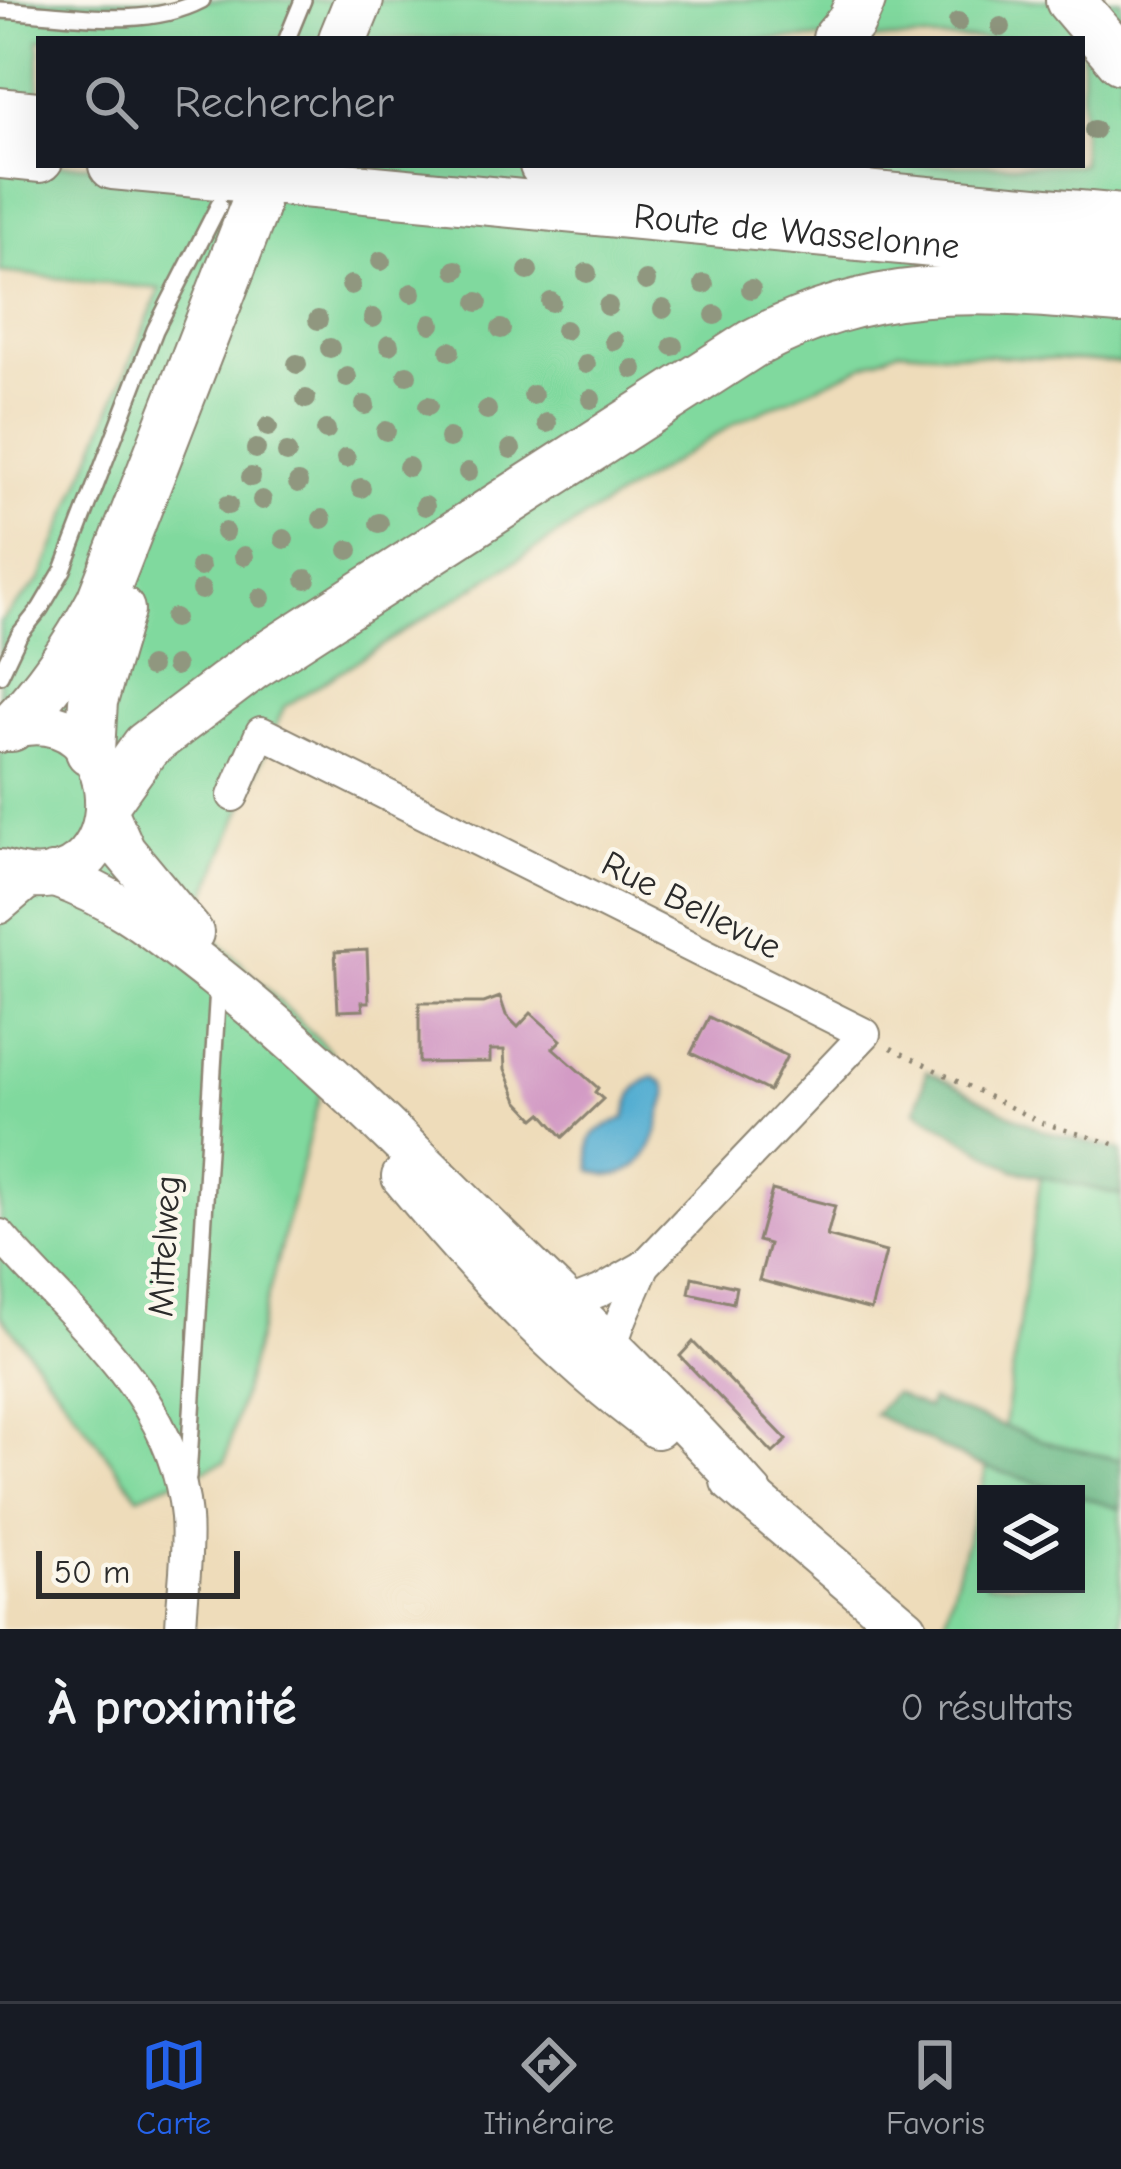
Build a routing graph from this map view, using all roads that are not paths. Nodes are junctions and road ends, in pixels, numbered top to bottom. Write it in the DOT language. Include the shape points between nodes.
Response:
graph roads {
  1 [pos="202,0"];
  2 [pos="303,0"];
  3 [pos="338,0"];
  4 [pos="358,0"];
  5 [pos="861,0"];
  6 [pos="1070,0"];
  7 [pos="0,10"];
  8 [pos="288,36"];
  9 [pos="323,36"];
  10 [pos="344,36"];
  11 [pos="839,36"];
  12 [pos="1121,61"];
  13 [pos="0,84"];
  14 [pos="36,86"];
  15 [pos="0,112"];
  16 [pos="36,116"];
  17 [pos="0,154"];
  18 [pos="36,158"];
  19 [pos="144,168"];
  20 [pos="576,168"];
  21 [pos="249,208"];
  22 [pos="1121,219"];
  23 [pos="1121,261"];
  24 [pos="1121,299"];
  25 [pos="0,675"];
  26 [pos="6,729"];
  27 [pos="90,751"];
  28 [pos="233,796"];
  29 [pos="108,807"];
  30 [pos="29,875"];
  31 [pos="0,908"];
  32 [pos="218,979"];
  33 [pos="264,1015"];
  34 [pos="0,1234"];
  35 [pos="644,1266"];
  36 [pos="562,1322"];
  37 [pos="615,1338"];
  38 [pos="752,1496"];
  39 [pos="186,1517"];
  40 [pos="181,1629"];
  41 [pos="906,1629"];
  1 -- 7 [label="lane" via="131,18"];
  2 -- 8 [label="lane"];
  3 -- 9 [label="highway"];
  4 -- 10 [label="highway"];
  5 -- 11 [label="highway"];
  6 -- 12 [label="highway"];
  13 -- 14 [label="highway"];
  15 -- 16 [label="highway"];
  17 -- 18 [label="highway"];
  19 -- 23 [label="highway, Route de Wasselonne"];
  20 -- 22 [label="highway, Route de Wasselonne"];
  21 -- 25 [label="lane" via="155,330 63,570"];
  21 -- 26 [label="highway" via="101,601 45,692"];
  21 -- 27 [label="highway" via="120,608 93,701"];
  24 -- 29 [label="highway" via="940,289 887,294 790,323 252,666 146,746"];
  26 -- 27 [label="main road" via="62,730"];
  27 -- 29 [label="main road"];
  28 -- 35 [label="street, Rue Bellevue" via="260,732 865,1034"];
  29 -- 30 [label="main road" via="87,855"];
  29 -- 33 [label="main road" via="124,851 152,889"];
  30 -- 31 [label="street"];
  30 -- 32 [label="main road" via="87,887 128,908"];
  32 -- 33 [label="main road"];
  32 -- 39 [label="lane, Mittelweg"];
  33 -- 36 [label="main road" via="338,1082"];
  34 -- 39 [label="street, Mittelweg" via="139,1387 171,1449"];
  35 -- 36 [label="street"];
  35 -- 37 [label="street"];
  36 -- 37 [label="main road"];
  36 -- 38 [label="main road" via="635,1411"];
  37 -- 38 [label="main road"];
  38 -- 41 [label="main road"];
  39 -- 40 [label="street, Mittelweg"];
}
